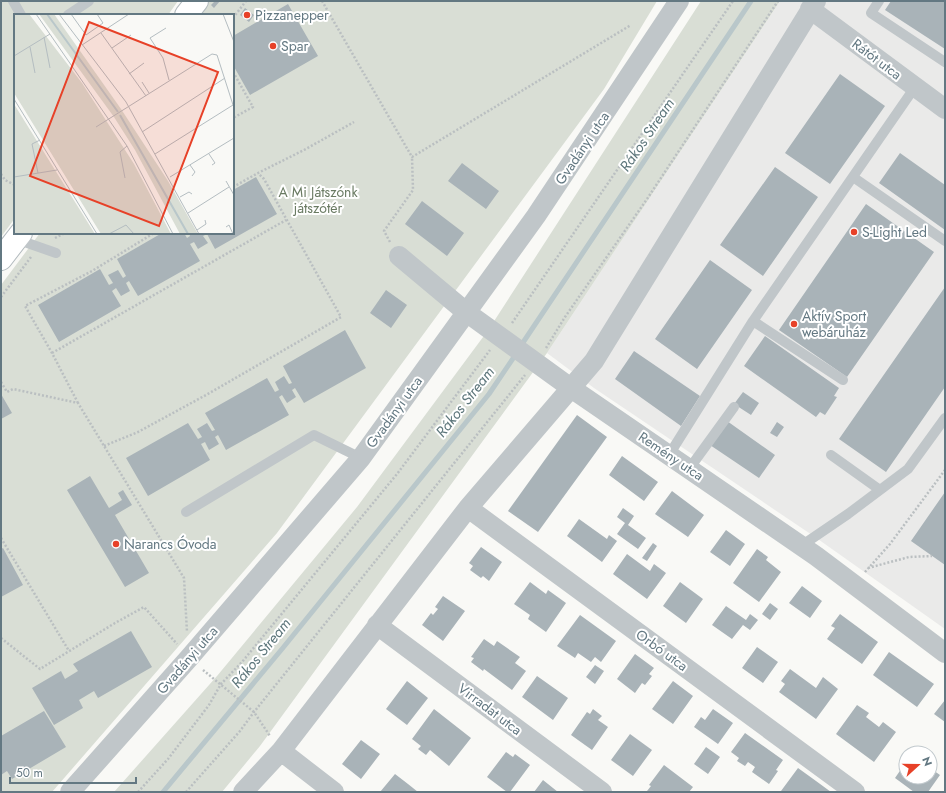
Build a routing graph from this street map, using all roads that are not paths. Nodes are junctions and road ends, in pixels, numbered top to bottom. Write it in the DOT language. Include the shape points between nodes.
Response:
graph roads {
  1 [pos="13,1"];
  2 [pos="89,1"];
  3 [pos="197,1"];
  4 [pos="679,1"];
  5 [pos="879,1"];
  6 [pos="813,5"];
  7 [pos="20,14"];
  8 [pos="70,14"];
  9 [pos="187,14"];
  10 [pos="945,62"];
  11 [pos="915,87"];
  12 [pos="945,109"];
  13 [pos="853,176"];
  14 [pos="945,241"];
  15 [pos="9,249"];
  16 [pos="56,253"];
  17 [pos="399,256"];
  18 [pos="466,312"];
  19 [pos="753,321"];
  20 [pos="843,380"];
  21 [pos="570,388"];
  22 [pos="734,408"];
  23 [pos="945,418"];
  24 [pos="669,455"];
  25 [pos="831,455"];
  26 [pos="361,458"];
  27 [pos="689,469"];
  28 [pos="880,490"];
  29 [pos="468,508"];
  30 [pos="186,512"];
  31 [pos="801,546"];
  32 [pos="377,625"];
  33 [pos="945,653"];
  34 [pos="281,751"];
  35 [pos="70,792"];
  36 [pos="243,792"];
  37 [pos="334,792"];
  38 [pos="602,792"];
  39 [pos="855,792"];
  1 -- 7 [label="lane"];
  2 -- 8 [label="lane"];
  3 -- 9 [label="street"];
  4 -- 18 [label="street, Gvadányi utca" via="536,216"];
  5 -- 10 [label="lane" via="872,13"];
  6 -- 11 [label="street, Rátót utca"];
  6 -- 21 [label="street" via="594,361"];
  11 -- 12 [label="street, Rátót utca"];
  11 -- 13 [label="lane"];
  13 -- 14 [label="lane"];
  13 -- 19 [label="lane"];
  15 -- 16 [label="lane" via="38,247"];
  17 -- 18 [label="street, Remény utca"];
  18 -- 21 [label="street, Remény utca"];
  18 -- 26 [label="street, Gvadányi utca"];
  19 -- 20 [label="lane"];
  19 -- 24 [label="lane"];
  21 -- 24 [label="street, Remény utca"];
  21 -- 29 [label="street"];
  22 -- 27 [label="lane"];
  23 -- 28 [label="lane" via="908,469"];
  24 -- 27 [label="street, Remény utca"];
  25 -- 28 [label="lane"];
  26 -- 30 [label="lane" via="314,435"];
  26 -- 35 [label="street, Gvadányi utca"];
  27 -- 31 [label="street, Remény utca"];
  28 -- 31 [label="lane"];
  29 -- 32 [label="street"];
  29 -- 39 [label="street, Orbó utca"];
  31 -- 33 [label="street, Remény utca"];
  32 -- 34 [label="street"];
  32 -- 38 [label="street, Virradat utca"];
  34 -- 36 [label="street"];
  34 -- 37 [label="street"];
}
